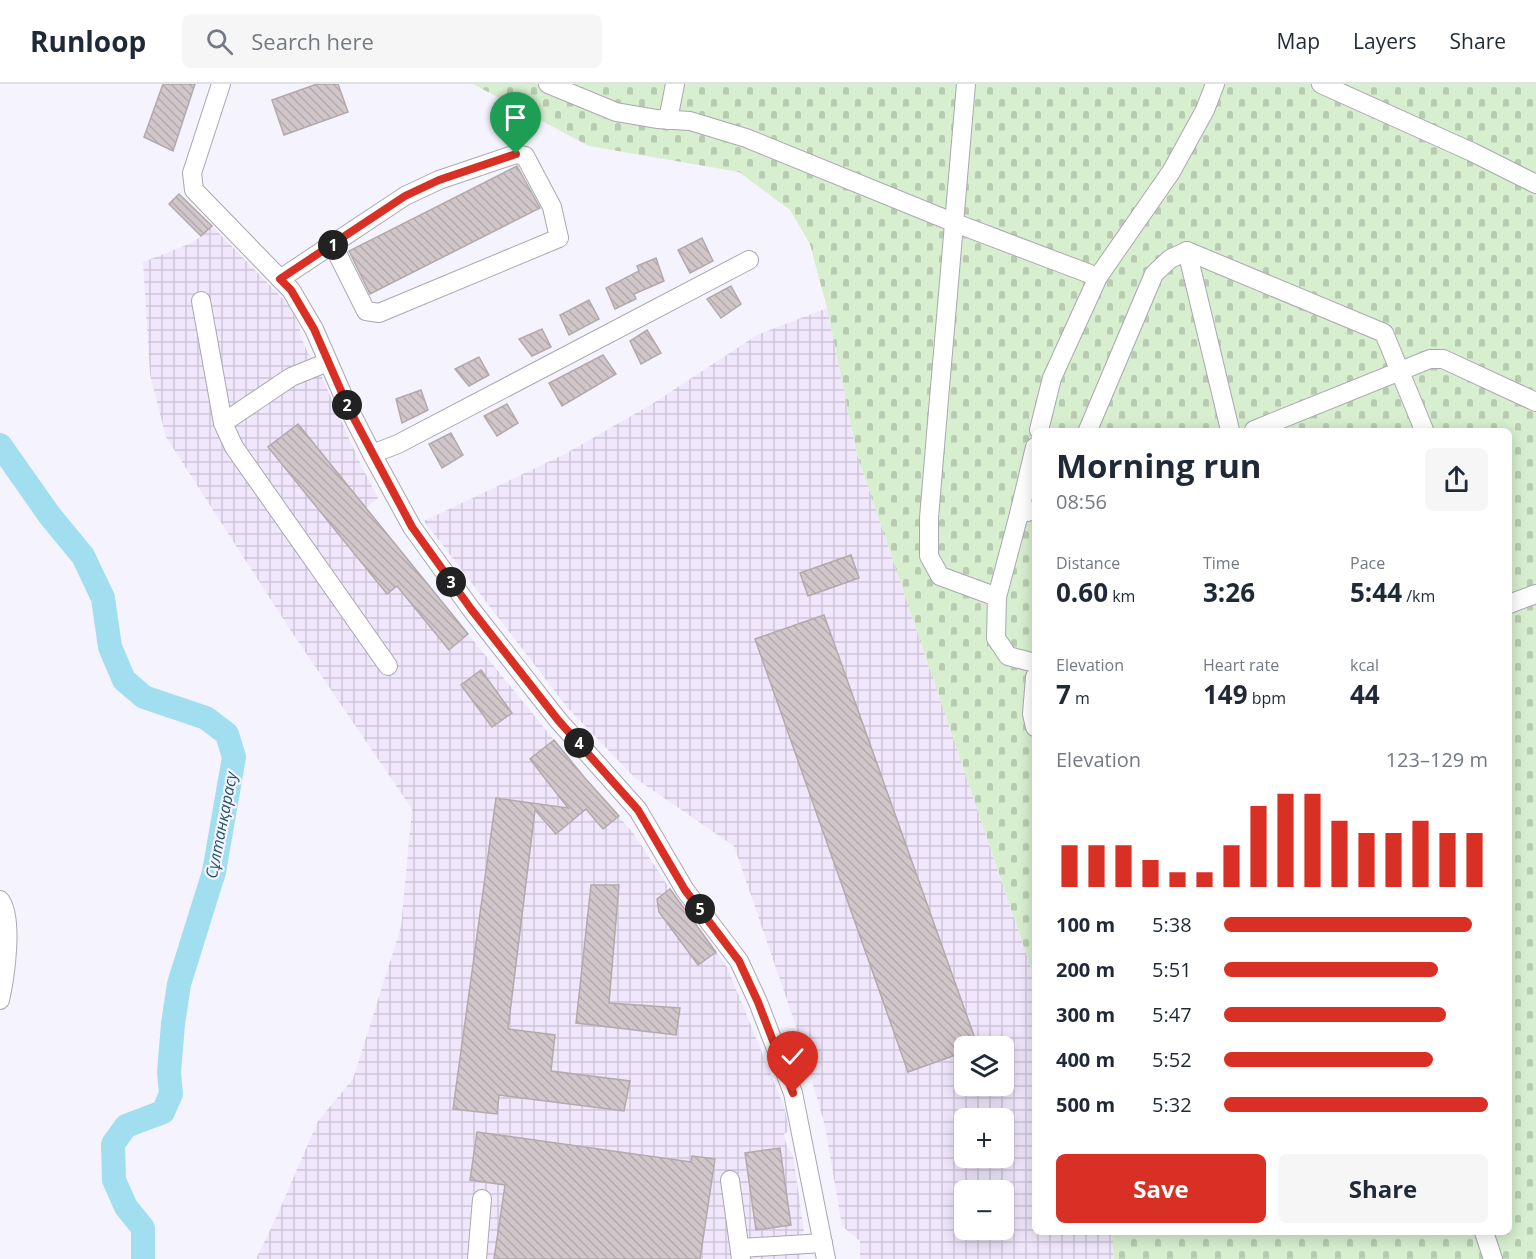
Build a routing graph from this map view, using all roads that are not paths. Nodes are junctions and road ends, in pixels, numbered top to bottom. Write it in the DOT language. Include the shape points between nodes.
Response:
graph roads {
  1 [pos="221,84"];
  2 [pos="548,84"];
  3 [pos="675,84"];
  4 [pos="966,84"];
  5 [pos="1215,84"];
  6 [pos="1321,84"];
  7 [pos="668,120"];
  8 [pos="1536,184"];
  9 [pos="955,223"];
  10 [pos="333,245"];
  11 [pos="1187,251"];
  12 [pos="749,260"];
  13 [pos="1098,277"];
  14 [pos="280,279"];
  15 [pos="201,301"];
  16 [pos="328,362"];
  17 [pos="1399,371"];
  18 [pos="1536,402"];
  19 [pos="224,423"];
  20 [pos="1040,428"];
  21 [pos="1089,428"];
  22 [pos="1230,428"];
  23 [pos="1259,428"];
  24 [pos="1423,428"];
  25 [pos="372,454"];
  26 [pos="1032,471"];
  27 [pos="1027,512"];
  28 [pos="1536,594"];
  29 [pos="997,597"];
  30 [pos="1512,603"];
  31 [pos="1032,662"];
  32 [pos="388,666"];
  33 [pos="0,900"];
  34 [pos="0,1000"];
  35 [pos="730,1180"];
  36 [pos="482,1199"];
  37 [pos="1485,1235"];
  38 [pos="824,1251"];
  39 [pos="741,1253"];
  40 [pos="477,1259"];
  41 [pos="1493,1259"];
  1 -- 14 [label="street" via="192,173 194,190"];
  2 -- 7 [label="street" via="616,112"];
  3 -- 7 [label="street"];
  4 -- 9 [label="street"];
  5 -- 13 [label="street" via="1171,172"];
  6 -- 8 [label="street"];
  7 -- 9 [label="street" via="690,121 747,138"];
  9 -- 13 [label="street"];
  9 -- 29 [label="street" via="929,556 940,576"];
  10 -- 10 [label="street" via="405,196 516,154 525,156 552,207 559,238 379,313 366,311"];
  10 -- 14 [label="street"];
  11 -- 17 [label="street" via="1384,333"];
  11 -- 21 [label="street" via="1170,259 1154,274"];
  11 -- 22 [label="street"];
  12 -- 25 [label="street" via="398,444"];
  13 -- 20 [label="street" via="1052,378"];
  14 -- 16 [label="street" via="314,329"];
  15 -- 19 [label="street"];
  16 -- 19 [label="street" via="291,377"];
  16 -- 25 [label="street"];
  17 -- 18 [label="street" via="1430,359 1443,359"];
  17 -- 23 [label="street"];
  17 -- 24 [label="street"];
  19 -- 32 [label="street" via="234,447"];
  25 -- 38 [label="street" via="412,527 471,609 558,720 638,810 685,890 739,961 793,1093"];
  26 -- 27 [label="street"];
  27 -- 29 [label="street"];
  28 -- 30 [label="street"];
  29 -- 31 [label="street" via="996,638 1008,656"];
  33 -- 34 [label="street" via="7,926"];
  35 -- 39 [label="street"];
  36 -- 40 [label="street"];
  37 -- 41 [label="street"];
  38 -- 39 [label="street"];
}
